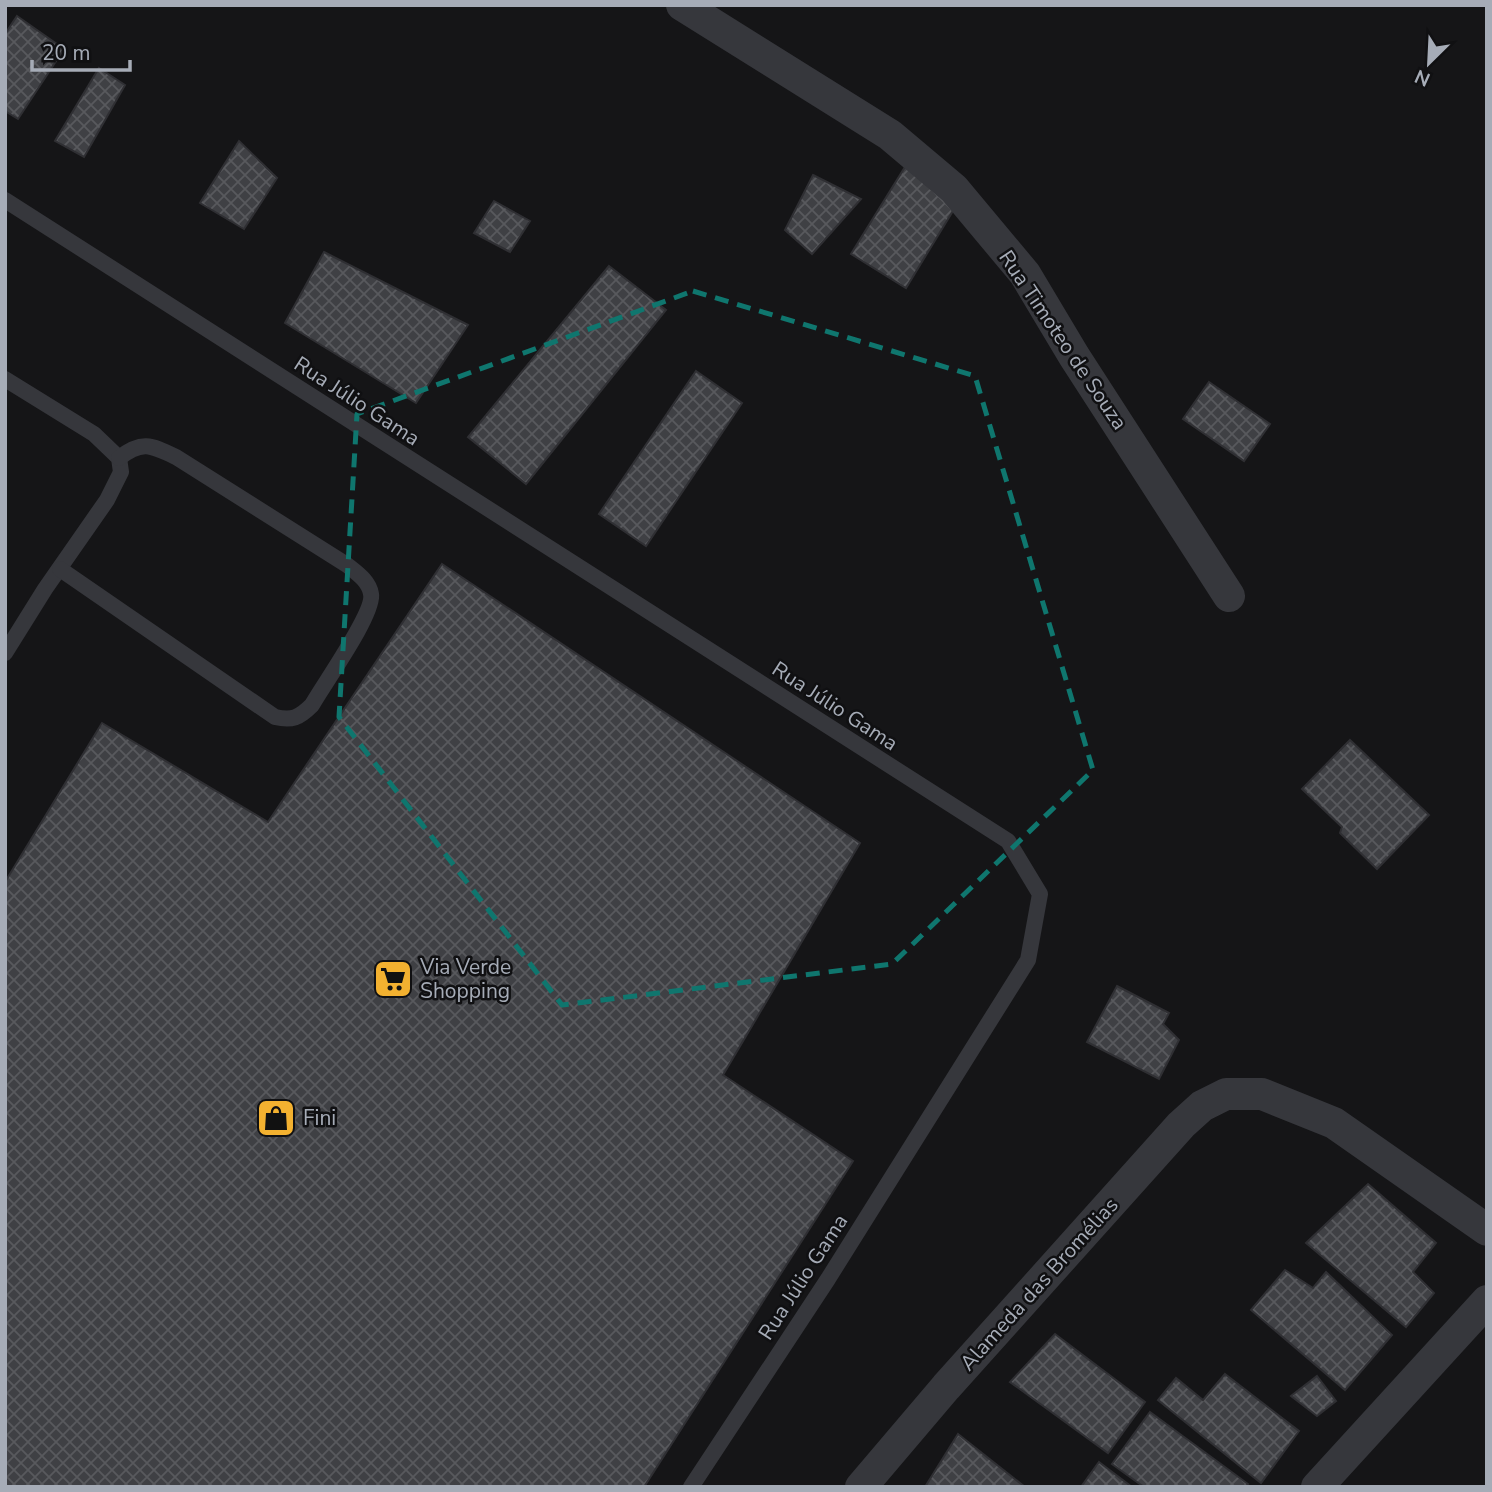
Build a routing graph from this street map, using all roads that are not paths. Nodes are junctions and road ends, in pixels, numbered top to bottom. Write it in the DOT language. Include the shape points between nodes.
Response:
graph roads {
  1 [pos="682,5"];
  2 [pos="5,200"];
  3 [pos="5,379"];
  4 [pos="119,458"];
  5 [pos="60,569"];
  6 [pos="1229,596"];
  7 [pos="5,653"];
  8 [pos="1487,1230"];
  9 [pos="1487,1301"];
  10 [pos="691,1487"];
  11 [pos="861,1487"];
  12 [pos="1317,1487"];
  1 -- 6 [label="street, Rua Timoteo de Souza" via="890,135 954,189 1025,274"];
  2 -- 10 [label="lane, Rua Júlio Gama" via="1008,841 1040,894 1028,960"];
  3 -- 4 [label="lane" via="94,434"];
  4 -- 5 [label="lane" via="118,480"];
  4 -- 5 [label="lane" via="138,446 159,449 347,565 372,594 366,616 312,705 291,720 275,717"];
  5 -- 7 [label="lane"];
  8 -- 11 [label="street, Alameda das Bromélias" via="1334,1124 1262,1094 1226,1094 1202,1106 1181,1125"];
  9 -- 12 [label="street"];
}
